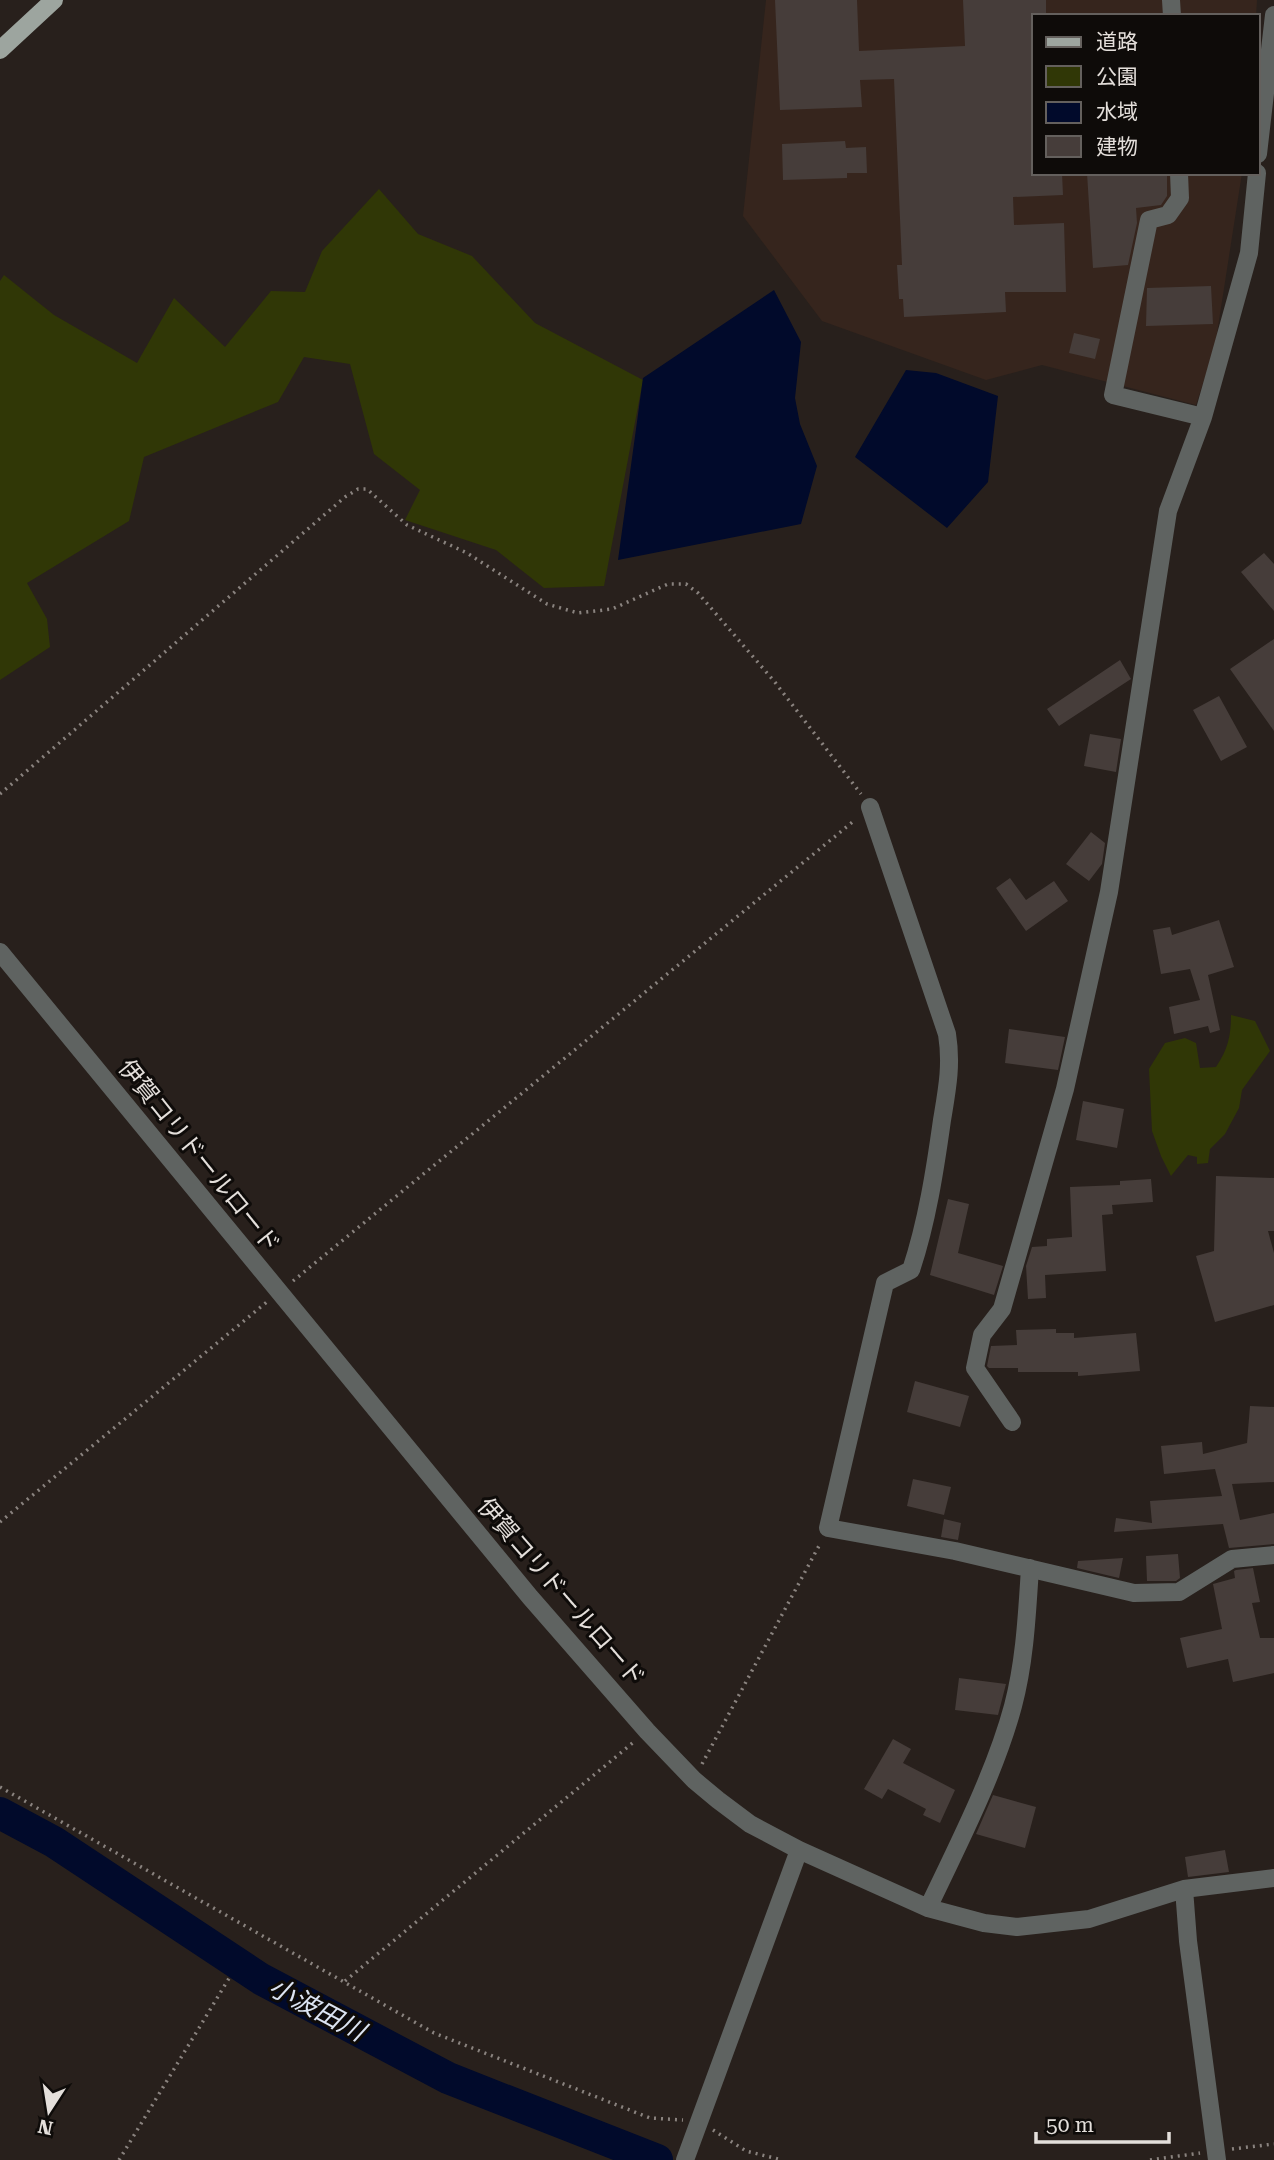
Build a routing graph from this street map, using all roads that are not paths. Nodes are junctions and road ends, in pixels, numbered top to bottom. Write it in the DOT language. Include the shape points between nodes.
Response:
graph roads {
  1 [pos="54,0"];
  2 [pos="1274,15"];
  3 [pos="0,50"];
  4 [pos="1260,137"];
  5 [pos="1179,175"];
  6 [pos="1256,175"];
  7 [pos="1203,417"];
  8 [pos="870,807"];
  9 [pos="0,952"];
  10 [pos="1012,1422"];
  11 [pos="1274,1555"];
  12 [pos="1030,1567"];
  13 [pos="799,1850"];
  14 [pos="1274,1878"];
  15 [pos="1184,1889"];
  16 [pos="928,1908"];
  17 [pos="1217,2158"];
  18 [pos="685,2160"];
  1 -- 3 [label="main road"];
  2 -- 4 [label="street"];
  5 -- 7 [label="street" via="1180,198 1168,215 1149,220 1113,395"];
  6 -- 7 [label="street" via="1249,253"];
  7 -- 10 [label="street" via="1168,511 1109,892 1065,1089 1002,1309 982,1335 975,1368"];
  8 -- 12 [label="street" via="947,1034 951,1059 919,1244 911,1270 885,1283 828,1528"];
  9 -- 13 [label="street, 伊賀コリドールロード" via="530,1597 647,1731 694,1780 751,1824"];
  11 -- 12 [label="street" via="1232,1559 1179,1592 1134,1594"];
  12 -- 16 [label="street" via="1013,1706"];
  13 -- 16 [label="street, 伊賀コリドールロード"];
  13 -- 18 [label="street"];
  14 -- 15 [label="street, 伊賀コリドールロード"];
  15 -- 16 [label="street, 伊賀コリドールロード" via="1089,1919 1017,1927"];
  15 -- 17 [label="street"];
}
